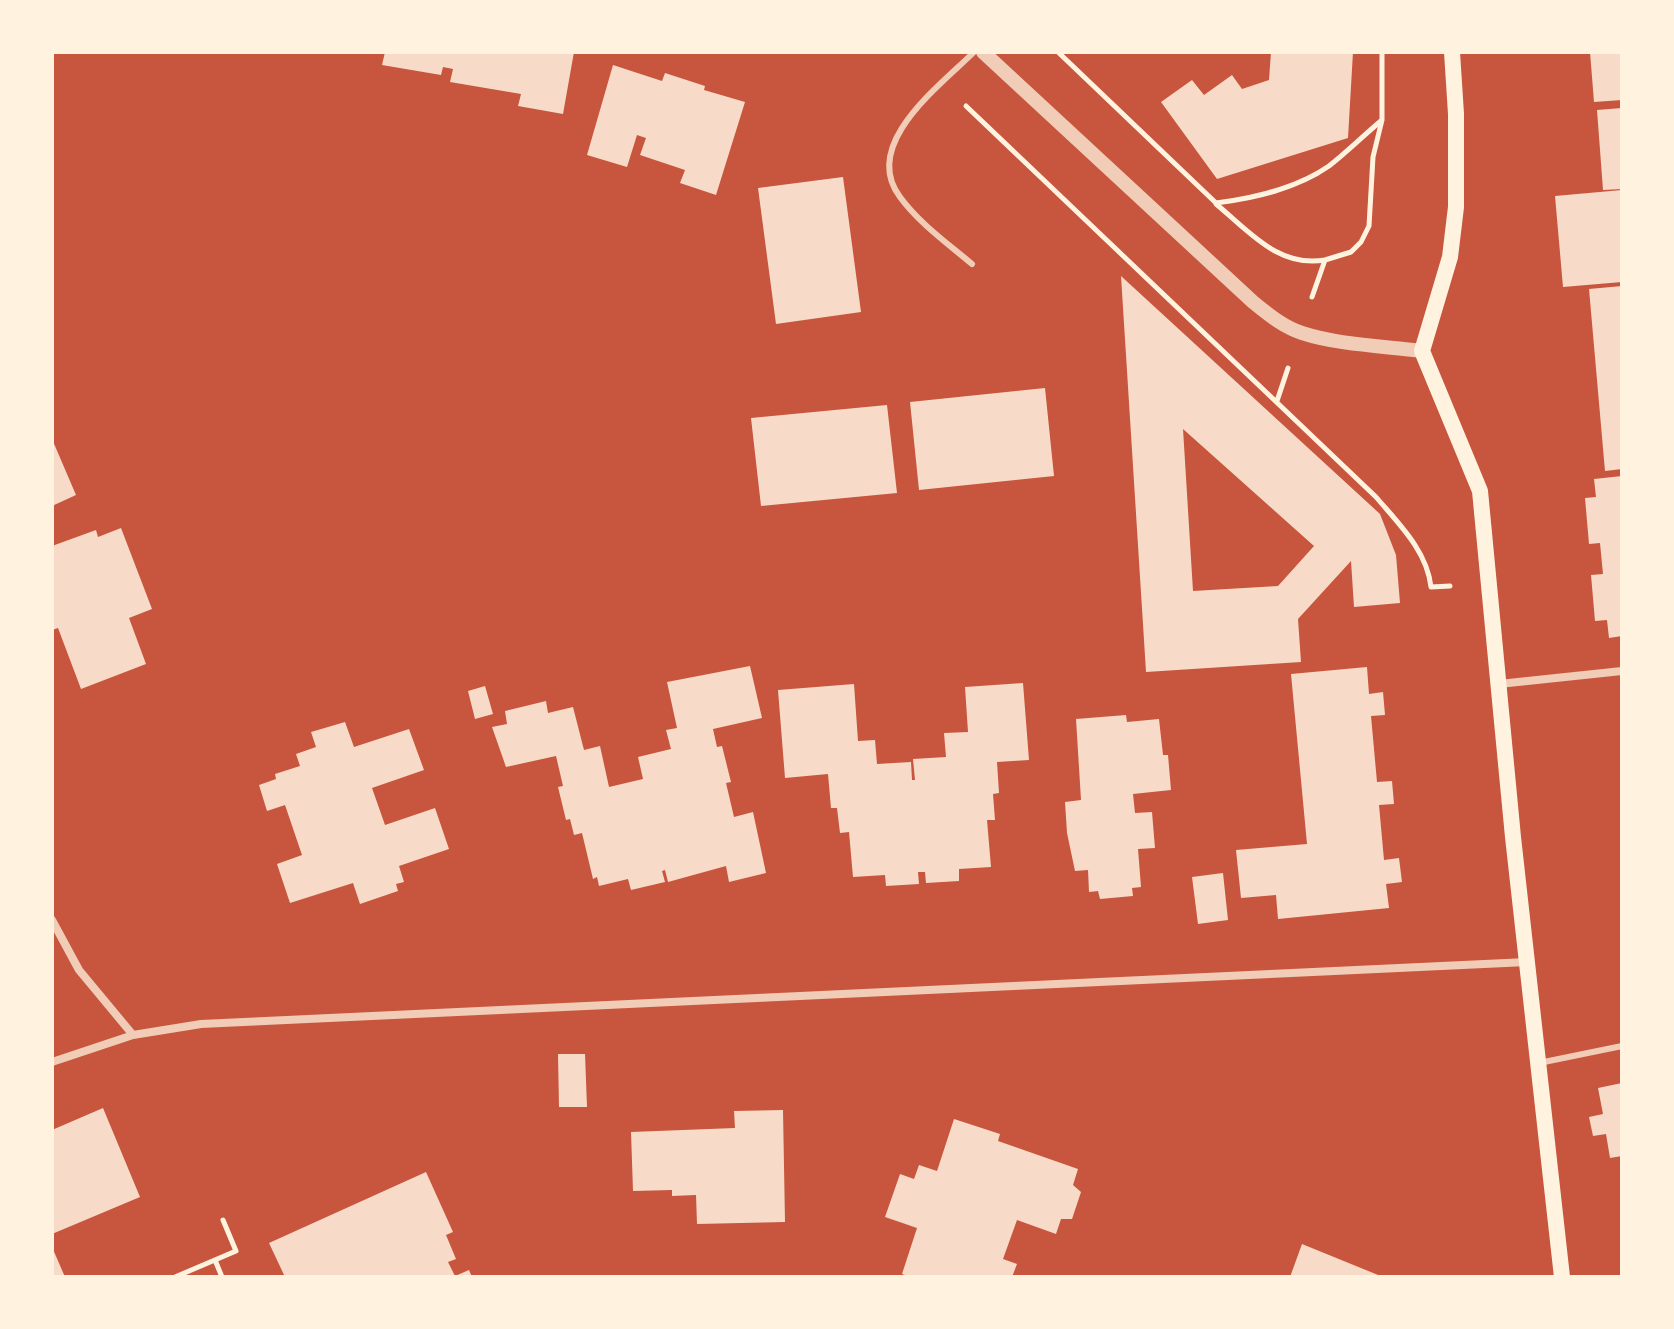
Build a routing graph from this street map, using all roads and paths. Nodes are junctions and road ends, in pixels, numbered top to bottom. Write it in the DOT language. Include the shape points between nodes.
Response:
graph roads {
  1 [pos="974,52"];
  2 [pos="983,52"];
  3 [pos="1058,52"];
  4 [pos="1382,52"];
  5 [pos="1452,52"];
  6 [pos="942,84"];
  7 [pos="1382,120"];
  8 [pos="1216,203"];
  9 [pos="1325,260"];
  10 [pos="972,264"];
  11 [pos="1300,333"];
  12 [pos="1422,351"];
  13 [pos="1277,401"];
  14 [pos="1490,583"];
  15 [pos="1622,671"];
  16 [pos="1499,684"];
  17 [pos="52,920"];
  18 [pos="1527,962"];
  19 [pos="133,1035"];
  20 [pos="1622,1046"];
  21 [pos="52,1062"];
  22 [pos="1537,1063"];
  23 [pos="223,1220"];
  24 [pos="215,1260"];
  25 [pos="175,1277"];
  26 [pos="222,1277"];
  27 [pos="1562,1277"];
  1 -- 6 [label="lane"];
  2 -- 11 [label="street" via="1253,302"];
  3 -- 8 [label="path"];
  4 -- 7 [label="path"];
  5 -- 12 [label="main road" via="1456,207 1450,257"];
  6 -- 10 [label="lane" via="897,133 890,152 891,175 910,209"];
  6 -- 13 [label="path"];
  7 -- 8 [label="path" via="1328,167 1295,184"];
  7 -- 9 [label="path" via="1373,157 1369,226 1351,252"];
  8 -- 9 [label="path" via="1290,260"];
  9 -- 11 [label="path"];
  11 -- 12 [label="street"];
  11 -- 13 [label="path"];
  12 -- 14 [label="main road" via="1480,491"];
  13 -- 14 [label="path" via="1396,520 1423,557 1431,587"];
  14 -- 16 [label="main road"];
  15 -- 16 [label="street"];
  16 -- 18 [label="main road"];
  17 -- 19 [label="street" via="79,970"];
  18 -- 19 [label="street" via="201,1024"];
  18 -- 22 [label="main road"];
  19 -- 21 [label="street"];
  20 -- 22 [label="lane"];
  22 -- 27 [label="main road"];
  23 -- 24 [label="path" via="236,1251"];
  24 -- 25 [label="path"];
  24 -- 26 [label="path"];
}
